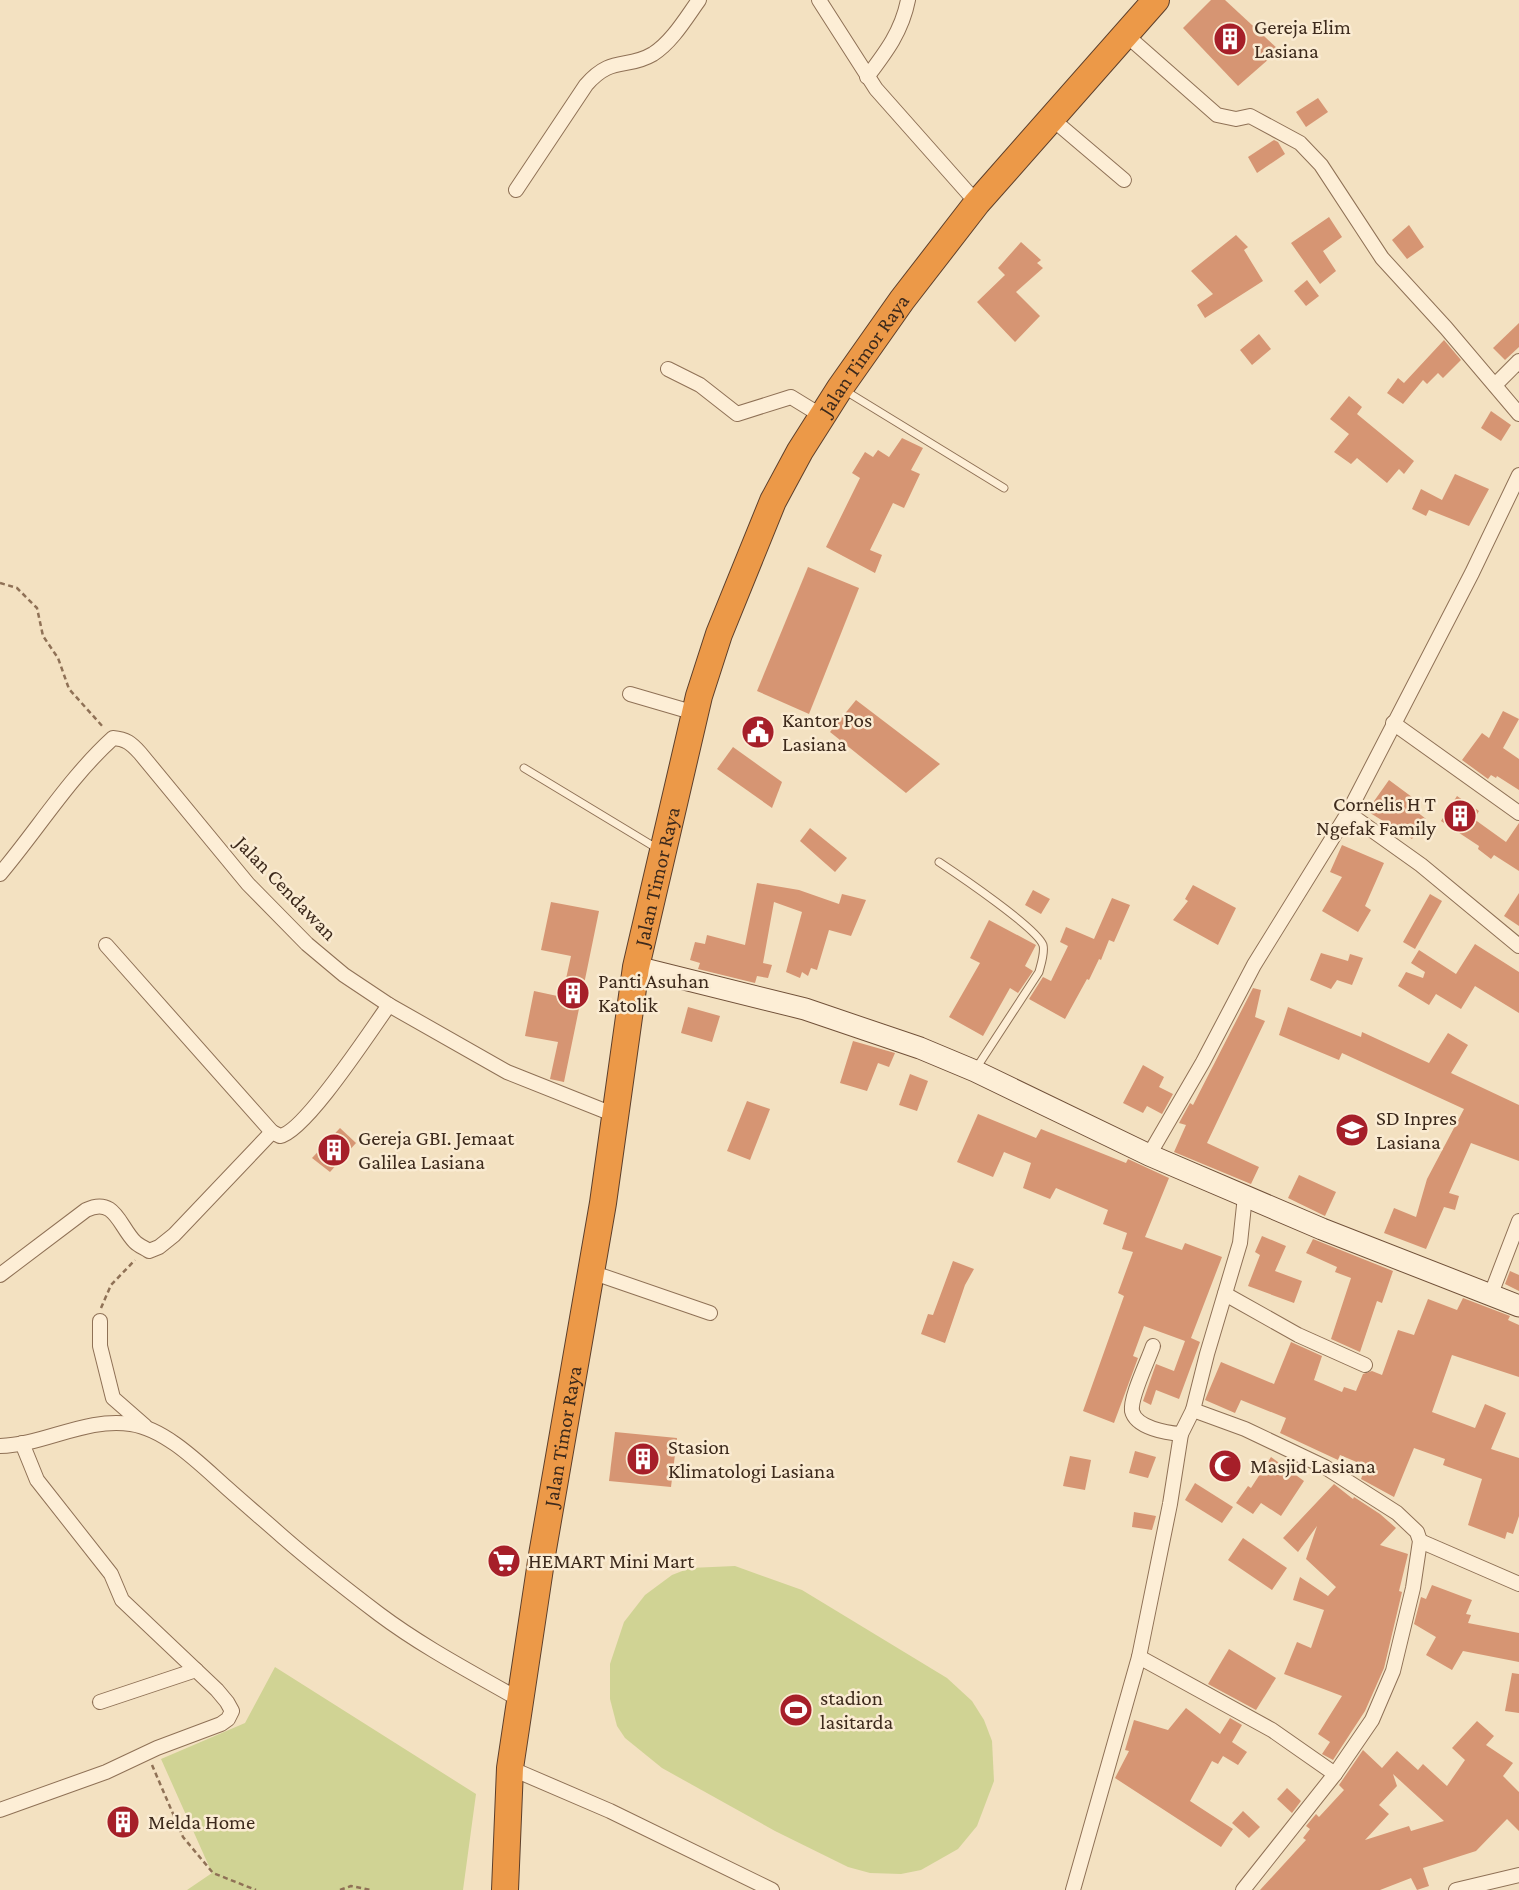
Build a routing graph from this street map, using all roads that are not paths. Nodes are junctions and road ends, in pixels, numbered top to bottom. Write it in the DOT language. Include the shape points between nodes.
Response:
graph roads {
  1 [pos="699,0"];
  2 [pos="819,0"];
  3 [pos="908,0"];
  4 [pos="1156,0"];
  5 [pos="1125,34"];
  6 [pos="867,77"];
  7 [pos="1051,118"];
  8 [pos="1124,180"];
  9 [pos="516,190"];
  10 [pos="977,203"];
  11 [pos="1519,361"];
  12 [pos="668,369"];
  13 [pos="1495,385"];
  14 [pos="840,388"];
  15 [pos="1519,414"];
  16 [pos="822,416"];
  17 [pos="1519,475"];
  18 [pos="1004,488"];
  19 [pos="630,694"];
  20 [pos="695,713"];
  21 [pos="1393,723"];
  22 [pos="524,768"];
  23 [pos="1348,813"];
  24 [pos="1519,813"];
  25 [pos="661,851"];
  26 [pos="939,862"];
  27 [pos="0,874"];
  28 [pos="106,945"];
  29 [pos="1519,946"];
  30 [pos="636,967"];
  31 [pos="389,1005"];
  32 [pos="975,1071"];
  33 [pos="615,1115"];
  34 [pos="272,1132"];
  35 [pos="1149,1155"];
  36 [pos="1245,1196"];
  37 [pos="1519,1221"];
  38 [pos="591,1272"];
  39 [pos="0,1275"];
  40 [pos="1225,1294"];
  41 [pos="1491,1294"];
  42 [pos="1519,1307"];
  43 [pos="710,1313"];
  44 [pos="100,1321"];
  45 [pos="1153,1346"];
  46 [pos="1365,1365"];
  47 [pos="1193,1410"];
  48 [pos="148,1428"];
  49 [pos="1181,1434"];
  50 [pos="22,1443"];
  51 [pos="0,1446"];
  52 [pos="1420,1541"];
  53 [pos="1519,1584"];
  54 [pos="1139,1657"];
  55 [pos="195,1671"];
  56 [pos="520,1700"];
  57 [pos="100,1702"];
  58 [pos="510,1768"];
  59 [pos="1335,1774"];
  60 [pos="0,1810"];
  61 [pos="1519,1875"];
  62 [pos="505,1890"];
  63 [pos="772,1890"];
  64 [pos="1073,1890"];
  65 [pos="1242,1890"];
  66 [pos="1456,1890"];
  1 -- 9 [label="street" via="653,54 596,73"];
  2 -- 6 [label="street"];
  3 -- 6 [label="street" via="897,35"];
  4 -- 5 [label="highway, Jalan Timor Raya"];
  5 -- 7 [label="highway, Jalan Timor Raya"];
  5 -- 13 [label="street" via="1217,115 1250,116 1300,143 1321,164 1382,258"];
  6 -- 10 [label="street"];
  7 -- 8 [label="street"];
  7 -- 10 [label="highway, Jalan Timor Raya"];
  10 -- 14 [label="highway, Jalan Timor Raya"];
  11 -- 13 [label="street"];
  12 -- 16 [label="street" via="700,385 737,414 791,397"];
  13 -- 15 [label="street"];
  14 -- 16 [label="highway, Jalan Timor Raya"];
  14 -- 18 [label="lane"];
  16 -- 20 [label="highway, Jalan Timor Raya" via="773,501 749,556"];
  17 -- 21 [label="street"];
  19 -- 20 [label="street"];
  20 -- 25 [label="highway, Jalan Timor Raya"];
  21 -- 23 [label="street"];
  21 -- 24 [label="street"];
  22 -- 25 [label="lane"];
  23 -- 29 [label="street" via="1421,865"];
  23 -- 35 [label="street" via="1254,965"];
  25 -- 30 [label="highway, Jalan Timor Raya"];
  26 -- 32 [label="lane" via="982,891 1042,943 1039,972"];
  27 -- 31 [label="street, Jalan Cendawan" via="70,784 113,738 131,742 248,884 307,944"];
  28 -- 34 [label="street"];
  30 -- 32 [label="street" via="805,1009"];
  30 -- 33 [label="highway, Jalan Timor Raya"];
  31 -- 33 [label="street, Jalan Cendawan" via="507,1072"];
  31 -- 34 [label="street" via="300,1123 285,1135"];
  32 -- 35 [label="street"];
  33 -- 38 [label="highway, Jalan Timor Raya"];
  34 -- 39 [label="street" via="159,1247 149,1251 136,1243 108,1208 95,1205"];
  35 -- 36 [label="street"];
  36 -- 40 [label="street" via="1240,1243"];
  36 -- 41 [label="street"];
  37 -- 41 [label="street"];
  38 -- 43 [label="street"];
  38 -- 56 [label="highway, Jalan Timor Raya"];
  40 -- 46 [label="street" via="1298,1335"];
  40 -- 47 [label="street"];
  41 -- 42 [label="street"];
  44 -- 48 [label="street" via="100,1346 113,1398"];
  45 -- 49 [label="street" via="1132,1409 1149,1428"];
  47 -- 49 [label="street"];
  47 -- 52 [label="street" via="1325,1466 1397,1513"];
  48 -- 50 [label="street" via="103,1424"];
  48 -- 56 [label="street" via="198,1461 383,1617"];
  49 -- 54 [label="street"];
  50 -- 51 [label="street"];
  50 -- 55 [label="street" via="37,1480 111,1574 122,1601"];
  52 -- 53 [label="street"];
  52 -- 59 [label="street" via="1411,1600 1383,1699"];
  54 -- 59 [label="street" via="1272,1730"];
  54 -- 64 [label="street"];
  55 -- 57 [label="street"];
  55 -- 60 [label="street" via="232,1711 221,1724"];
  56 -- 58 [label="highway, Jalan Timor Raya"];
  58 -- 62 [label="highway, Jalan Timor Raya"];
  58 -- 63 [label="street"];
  59 -- 65 [label="street"];
  61 -- 66 [label="street"];
}
